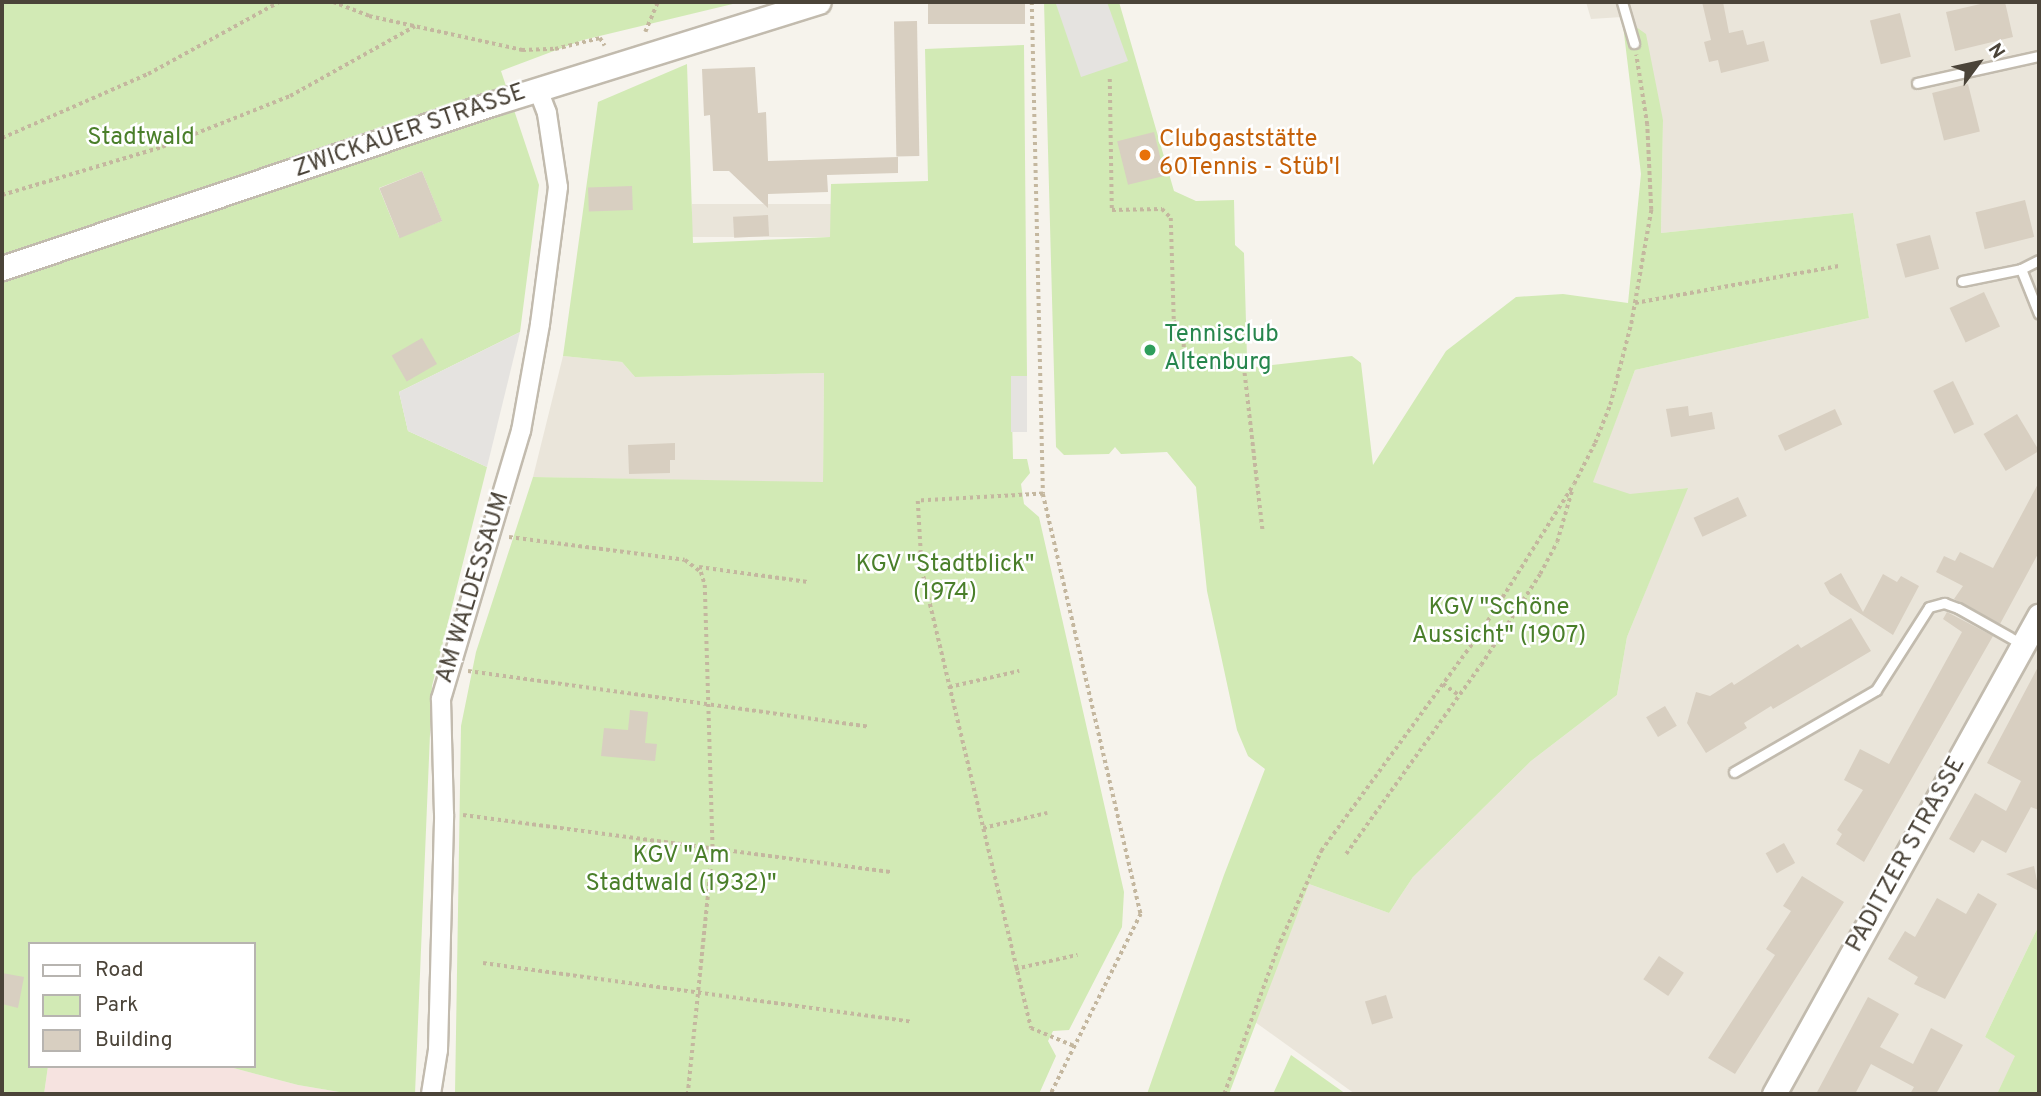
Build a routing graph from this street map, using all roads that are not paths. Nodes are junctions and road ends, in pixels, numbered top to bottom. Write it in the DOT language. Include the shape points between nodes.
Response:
graph roads {
  1 [pos="819,2"];
  2 [pos="1622,2"];
  3 [pos="1634,43"];
  4 [pos="2039,56"];
  5 [pos="1917,83"];
  6 [pos="538,89"];
  7 [pos="2039,260"];
  8 [pos="2,268"];
  9 [pos="2021,270"];
  10 [pos="1962,281"];
  11 [pos="2039,314"];
  12 [pos="2039,616"];
  13 [pos="2024,645"];
  14 [pos="1734,772"];
  15 [pos="431,1094"];
  16 [pos="1774,1094"];
  1 -- 6 [label="street, ZWICKAUER STRASSE"];
  2 -- 3 [label="lane"];
  4 -- 5 [label="lane"];
  6 -- 8 [label="street, ZWICKAUER STRASSE"];
  6 -- 15 [label="street, AM WALDESSAUM" via="547,113 558,187 540,324 521,431 441,699 444,814 438,1050"];
  7 -- 9 [label="lane"];
  9 -- 10 [label="lane"];
  9 -- 11 [label="lane"];
  12 -- 13 [label="street, PADITZER STRASSE"];
  13 -- 14 [label="lane" via="1958,608 1944,603 1930,607 1876,690"];
  13 -- 16 [label="street, PADITZER STRASSE"];
}
